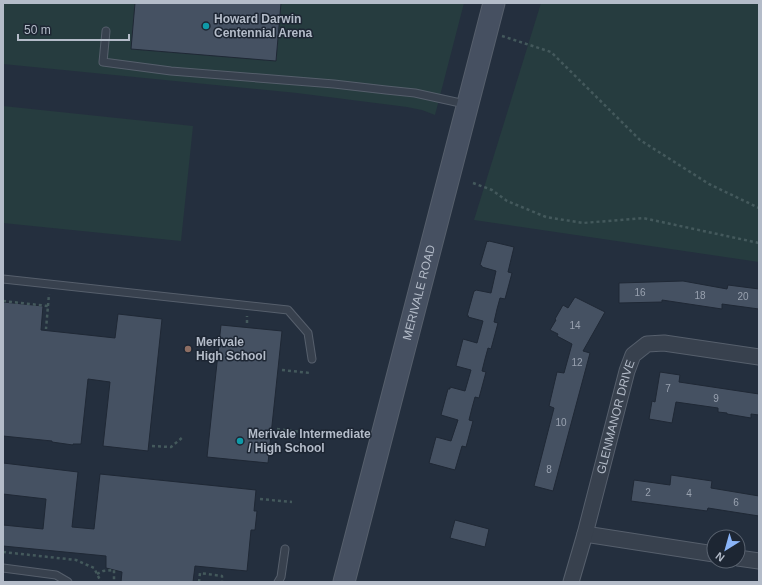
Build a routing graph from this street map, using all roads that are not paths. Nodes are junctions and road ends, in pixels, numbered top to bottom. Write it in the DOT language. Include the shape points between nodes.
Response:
graph roads {
  1 [pos="494,3"];
  2 [pos="106,31"];
  3 [pos="468,104"];
  4 [pos="3,279"];
  5 [pos="759,357"];
  6 [pos="312,359"];
  7 [pos="585,534"];
  8 [pos="285,549"];
  9 [pos="706,553"];
  10 [pos="746,559"];
  11 [pos="759,561"];
  12 [pos="3,568"];
  13 [pos="68,582"];
  14 [pos="278,582"];
  15 [pos="344,582"];
  16 [pos="571,582"];
  1 -- 3 [label="main road, MERIVALE ROAD"];
  2 -- 3 [label="lane" via="103,62 171,71 415,93"];
  3 -- 15 [label="main road, MERIVALE ROAD"];
  4 -- 6 [label="lane" via="288,310 308,333"];
  5 -- 7 [label="street, GLENMANOR DRIVE" via="664,343 647,344 633,355"];
  7 -- 9 [label="street"];
  7 -- 16 [label="street, GLENMANOR DRIVE"];
  8 -- 14 [label="lane"];
  10 -- 11 [label="street"];
  12 -- 13 [label="lane" via="56,575"];
}
